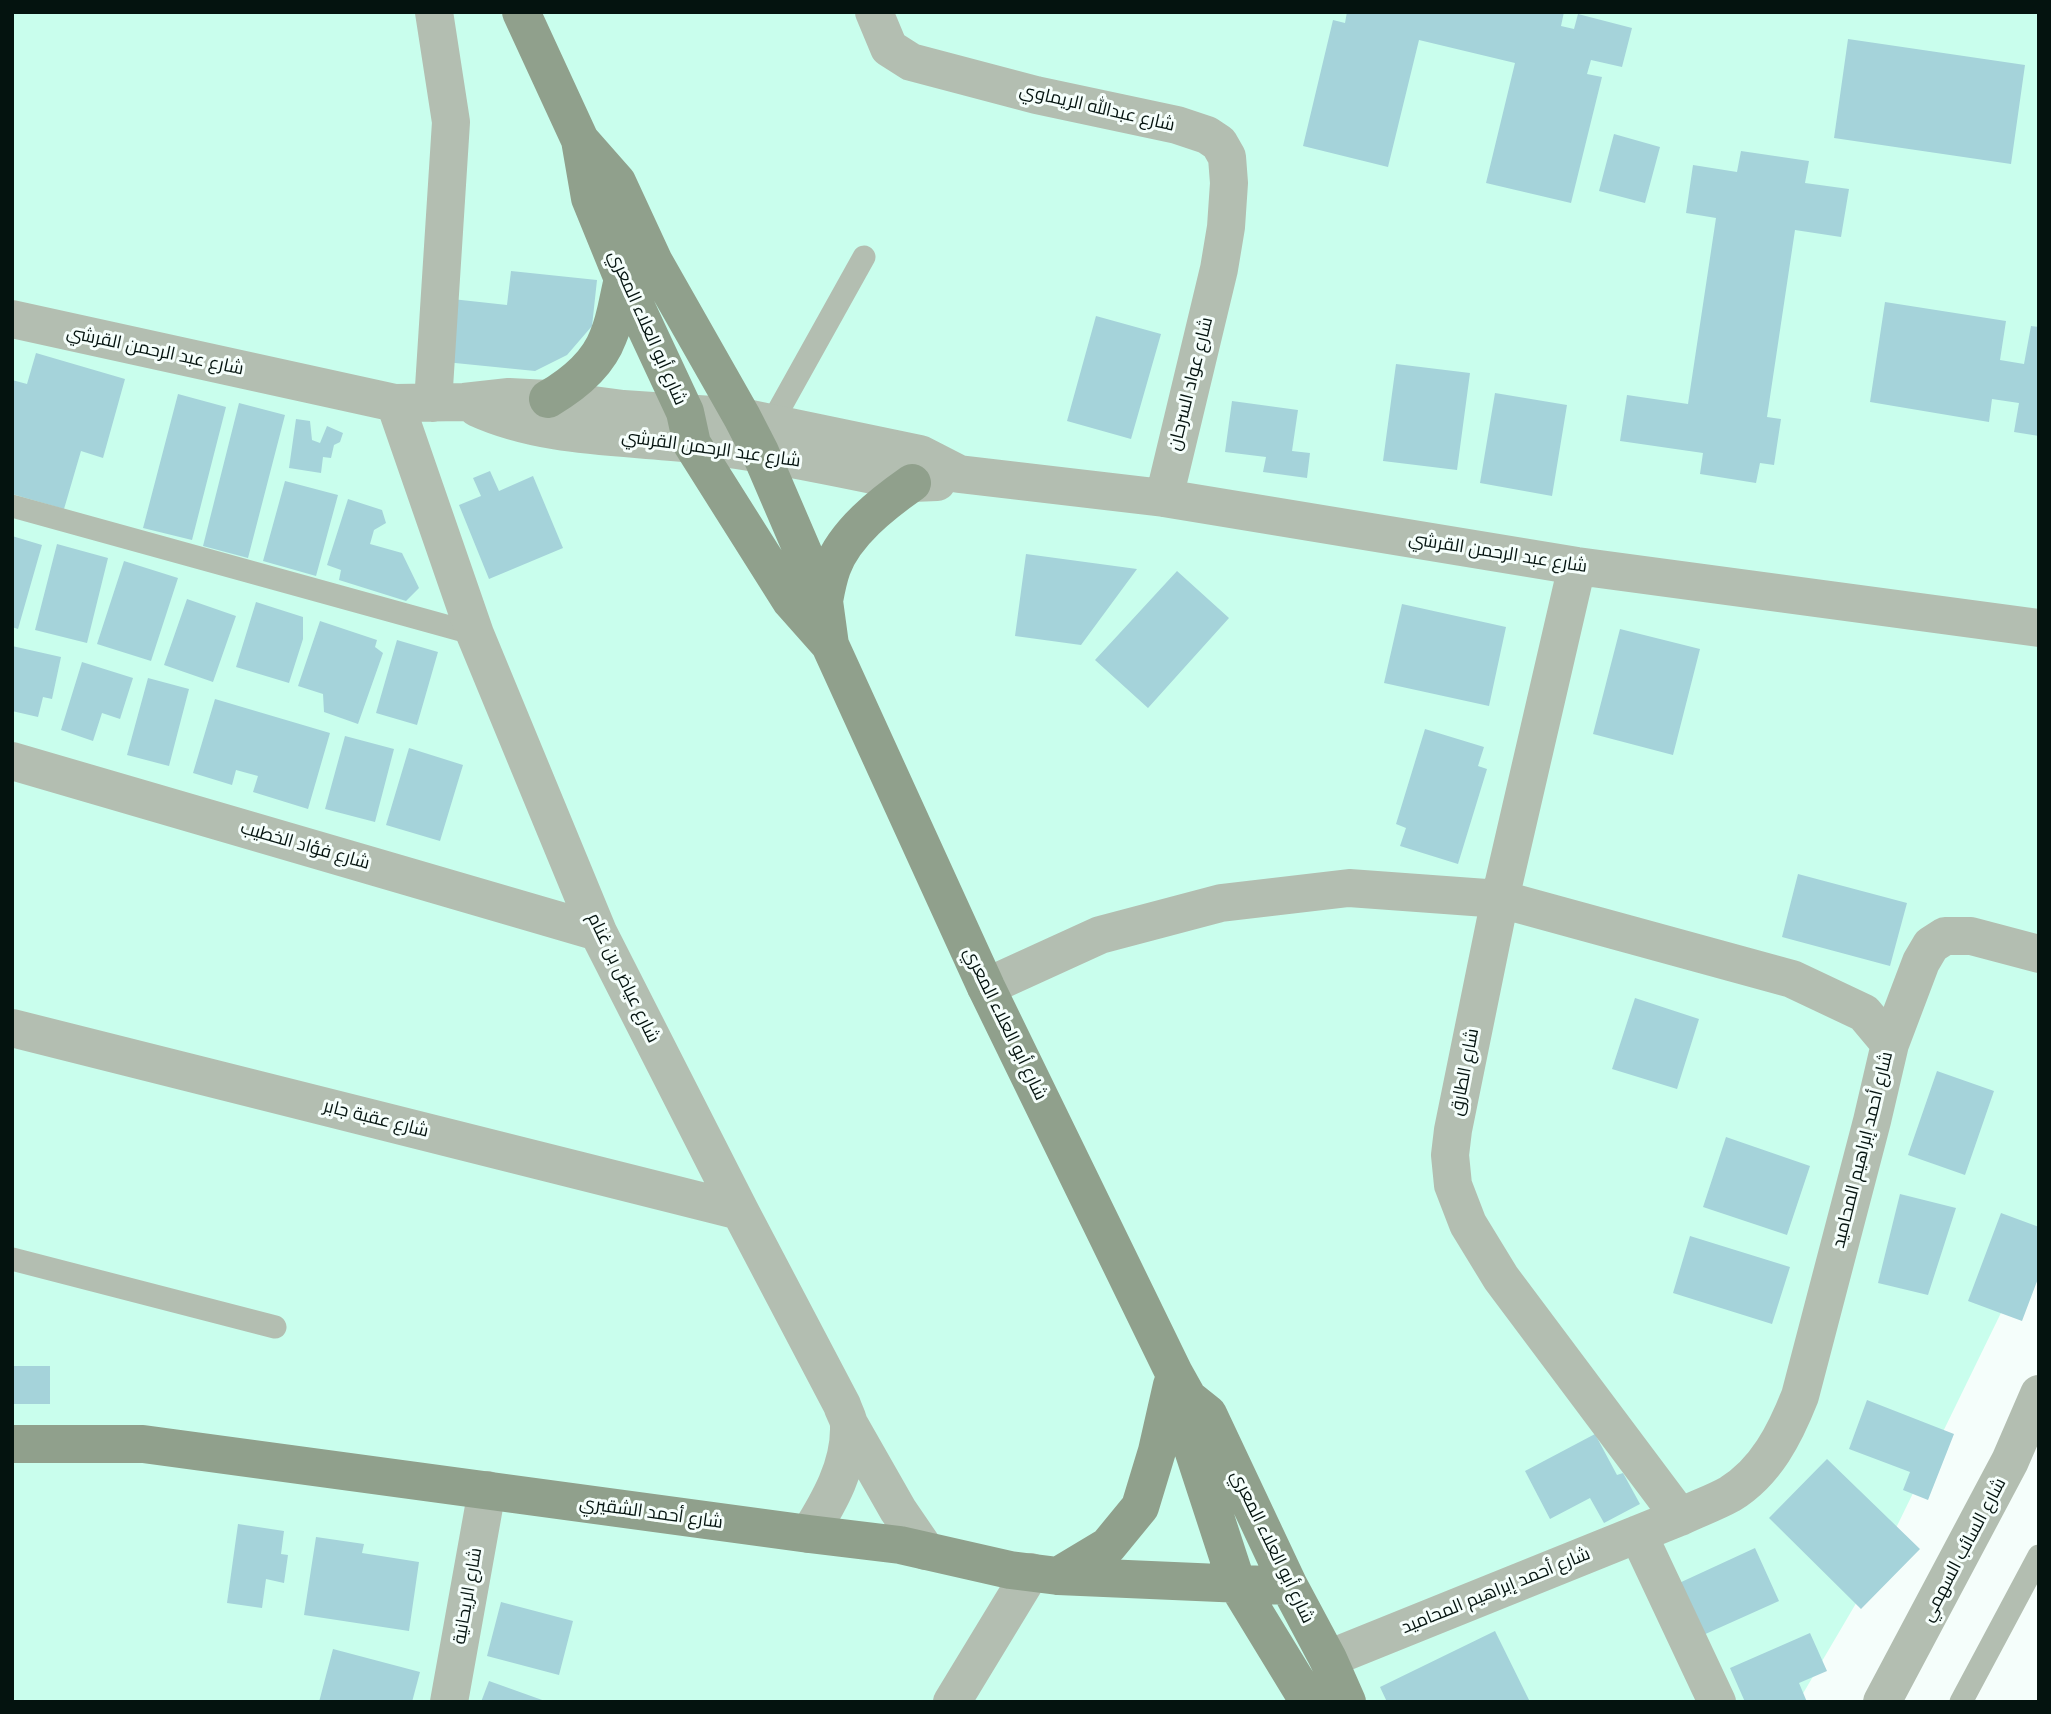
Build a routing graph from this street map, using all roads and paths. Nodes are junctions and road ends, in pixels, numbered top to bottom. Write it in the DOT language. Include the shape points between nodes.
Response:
graph roads {
  1 [pos="434,12"];
  2 [pos="521,12"];
  3 [pos="874,12"];
  4 [pos="580,140"];
  5 [pos="864,257"];
  6 [pos="1219,269"];
  7 [pos="623,279"];
  8 [pos="12,319"];
  9 [pos="548,398"];
  10 [pos="449,402"];
  11 [pos="395,403"];
  12 [pos="688,428"];
  13 [pos="757,431"];
  14 [pos="959,474"];
  15 [pos="912,483"];
  16 [pos="1164,498"];
  17 [pos="12,506"];
  18 [pos="1577,566"];
  19 [pos="824,601"];
  20 [pos="2039,628"];
  21 [pos="475,634"];
  22 [pos="830,645"];
  23 [pos="12,761"];
  24 [pos="1500,898"];
  25 [pos="598,932"];
  26 [pos="2039,954"];
  27 [pos="986,988"];
  28 [pos="12,1028"];
  29 [pos="1890,1044"];
  30 [pos="740,1211"];
  31 [pos="12,1259"];
  32 [pos="275,1327"];
  33 [pos="1181,1386"];
  34 [pos="2039,1394"];
  35 [pos="849,1424"];
  36 [pos="12,1444"];
  37 [pos="486,1490"];
  38 [pos="1679,1517"];
  39 [pos="1638,1534"];
  40 [pos="809,1535"];
  41 [pos="926,1551"];
  42 [pos="2039,1556"];
  43 [pos="1045,1574"];
  44 [pos="1237,1584"];
  45 [pos="1289,1586"];
  46 [pos="1328,1659"];
  47 [pos="449,1702"];
  48 [pos="952,1702"];
  49 [pos="1309,1702"];
  50 [pos="1347,1702"];
  51 [pos="1717,1702"];
  52 [pos="1882,1702"];
  53 [pos="1961,1702"];
  1 -- 10 [label="street" via="451,121"];
  2 -- 4 [label="street, شارع أبو العلاء المعري"];
  3 -- 6 [label="street, شارع عبدالله الريماوي" via="889,48 911,62 1177,125 1219,143 1227,157 1229,183"];
  4 -- 7 [label="street, شارع أبو العلاء المعري" via="590,198"];
  4 -- 13 [label="street, شارع أبو العلاء المعري" via="617,182 654,262"];
  5 -- 13 [label="lane"];
  6 -- 16 [label="street, شارع عواد السرحان"];
  7 -- 9 [label="street" via="608,338 578,378"];
  7 -- 12 [label="street, شارع أبو العلاء المعري"];
  8 -- 11 [label="street, شارع عبد الرحمن القرشي"];
  9 -- 10 [label="street, شارع عبد الرحمن القرشي"];
  9 -- 12 [label="street, شارع عبد الرحمن القرشي" via="623,409"];
  10 -- 11 [label="street, شارع عبد الرحمن القرشي"];
  10 -- 12 [label="street, شارع عبد الرحمن القرشي" via="544,428"];
  11 -- 21 [label="street, شارع عياض بن غنام"];
  12 -- 13 [label="street, شارع عبد الرحمن القرشي"];
  12 -- 22 [label="street, شارع أبو العلاء المعري" via="791,601"];
  13 -- 14 [label="street, شارع عبد الرحمن القرشي" via="920,454"];
  13 -- 15 [label="street, شارع عبد الرحمن القرشي"];
  13 -- 19 [label="street, شارع أبو العلاء المعري"];
  14 -- 15 [label="street, شارع عبد الرحمن القرشي" via="940,482"];
  14 -- 16 [label="street, شارع عبد الرحمن القرشي"];
  15 -- 19 [label="street" via="878,507 853,535 832,567"];
  16 -- 18 [label="street, شارع عبد الرحمن القرشي"];
  17 -- 21 [label="lane"];
  18 -- 20 [label="street, شارع عبد الرحمن القرشي"];
  18 -- 24 [label="street, شارع الطارق"];
  19 -- 22 [label="street, شارع أبو العلاء المعري"];
  21 -- 25 [label="street, شارع عياض بن غنام"];
  22 -- 27 [label="street, شارع أبو العلاء المعري"];
  23 -- 25 [label="street, شارع فؤاد الخطيب"];
  24 -- 27 [label="street, شارع أحمد إبراهيم المحاميد" via="1349,888 1221,903 1100,935"];
  24 -- 29 [label="street, شارع أحمد إبراهيم المحاميد" via="1792,979 1864,1013"];
  24 -- 38 [label="street, شارع الطارق" via="1453,1130 1453,1185 1468,1224 1501,1278"];
  25 -- 30 [label="street, شارع عياض بن غنام"];
  26 -- 29 [label="street" via="1971,936 1945,936 1931,944"];
  27 -- 33 [label="street, شارع أبو العلاء المعري"];
  28 -- 30 [label="street, شارع عقبة جابر"];
  29 -- 38 [label="street, شارع أحمد إبراهيم المحاميد" via="1819,1329 1788,1425 1751,1478"];
  30 -- 35 [label="street, شارع عياض بن غنام"];
  31 -- 32 [label="lane"];
  33 -- 43 [label="street" via="1140,1507 1108,1546"];
  33 -- 44 [label="street, شارع أبو العلاء المعري" via="1185,1425"];
  33 -- 45 [label="street, شارع أبو العلاء المعري" via="1208,1414"];
  34 -- 52 [label="street, شارع السائب السهمي" via="2003,1473"];
  35 -- 40 [label="street" via="837,1482"];
  35 -- 41 [label="street, شارع عياض بن غنام"];
  36 -- 37 [label="street, شارع أحمد الشقيري" via="143,1444"];
  37 -- 40 [label="street, شارع أحمد الشقيري"];
  37 -- 47 [label="street, شارع الريحانية"];
  38 -- 39 [label="street, شارع أحمد إبراهيم المحاميد"];
  39 -- 46 [label="street, شارع أحمد إبراهيم المحاميد"];
  39 -- 51 [label="street"];
  40 -- 41 [label="street, شارع أحمد الشقيري"];
  41 -- 43 [label="street, شارع أحمد الشقيري"];
  42 -- 53 [label="lane"];
  43 -- 44 [label="street, شارع أحمد الشقيري"];
  43 -- 48 [label="street"];
  44 -- 45 [label="street, شارع أحمد الشقيري"];
  44 -- 49 [label="street, شارع أبو العلاء المعري"];
  45 -- 46 [label="street, شارع أبو العلاء المعري"];
  46 -- 50 [label="street, شارع أبو العلاء المعري"];
}
